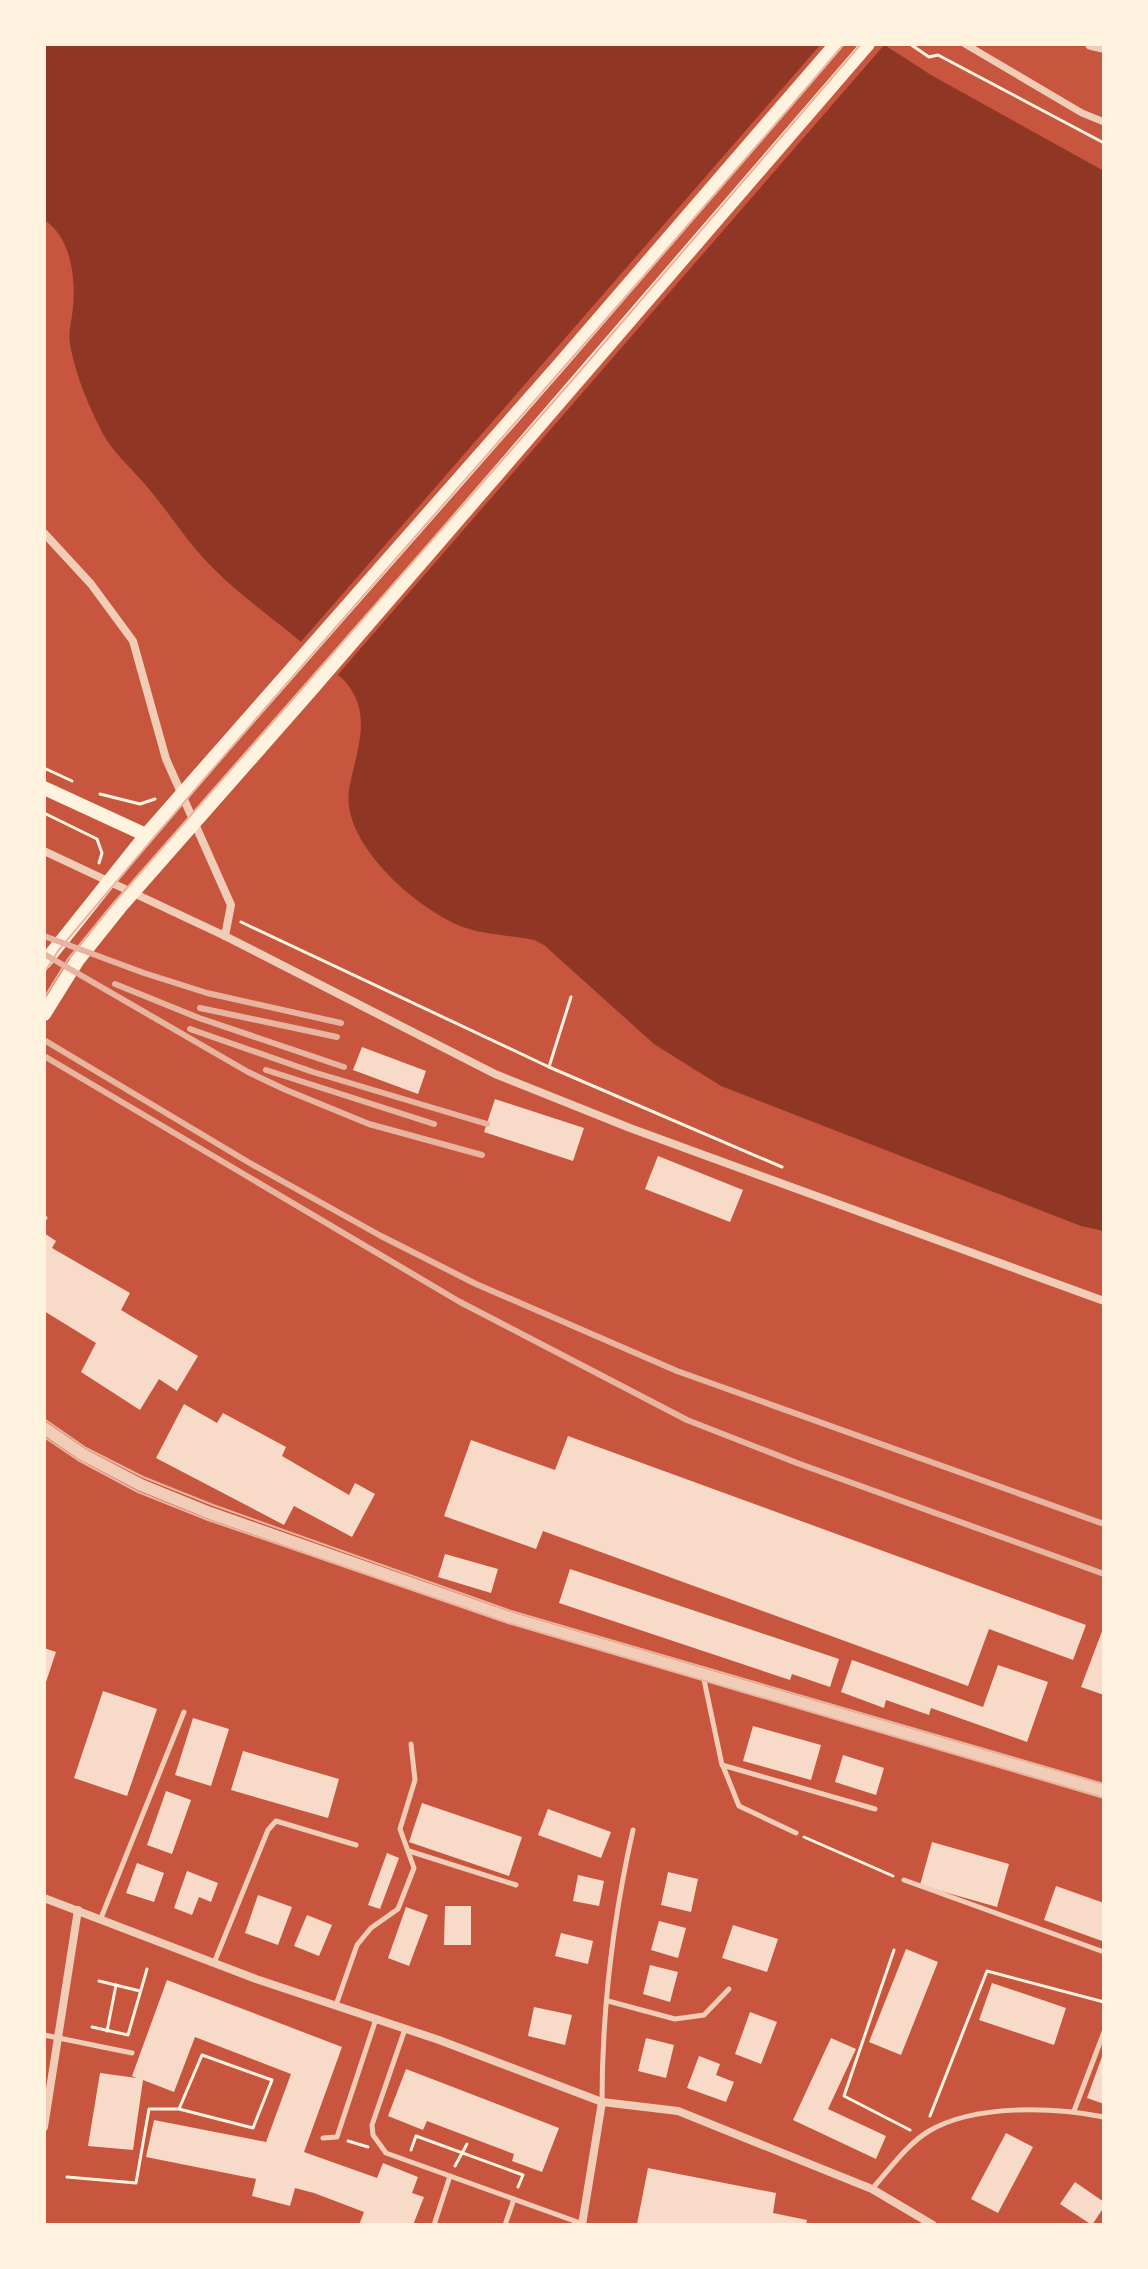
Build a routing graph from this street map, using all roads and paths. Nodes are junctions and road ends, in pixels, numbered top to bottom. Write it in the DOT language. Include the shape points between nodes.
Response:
graph roads {
  1 [pos="836,44"];
  2 [pos="868,44"];
  3 [pos="910,44"];
  4 [pos="965,44"];
  5 [pos="1091,44"];
  6 [pos="1104,47"];
  7 [pos="1104,122"];
  8 [pos="1104,143"];
  9 [pos="44,533"];
  10 [pos="44,788"];
  11 [pos="146,835"];
  12 [pos="44,851"];
  13 [pos="229,916"];
  14 [pos="225,936"];
  15 [pos="44,963"];
  16 [pos="571,997"];
  17 [pos="44,1014"];
  18 [pos="549,1067"];
  19 [pos="791,1171"];
  20 [pos="1104,1301"];
  21 [pos="44,1428"];
  22 [pos="703,1674"];
  23 [pos="184,1712"];
  24 [pos="411,1744"];
  25 [pos="722,1765"];
  26 [pos="1103,1789"];
  27 [pos="875,1809"];
  28 [pos="633,1830"];
  29 [pos="796,1833"];
  30 [pos="356,1845"];
  31 [pos="408,1851"];
  32 [pos="904,1880"];
  33 [pos="516,1885"];
  34 [pos="44,1898"];
  35 [pos="78,1910"];
  36 [pos="101,1918"];
  37 [pos="894,1950"];
  38 [pos="1104,1952"];
  39 [pos="214,1963"];
  40 [pos="147,1969"];
  41 [pos="99,1981"];
  42 [pos="116,1985"];
  43 [pos="729,1989"];
  44 [pos="140,1991"];
  45 [pos="608,2001"];
  46 [pos="1104,2002"];
  47 [pos="336,2006"];
  48 [pos="376,2019"];
  49 [pos="92,2027"];
  50 [pos="405,2029"];
  51 [pos="107,2031"];
  52 [pos="1104,2032"];
  53 [pos="44,2035"];
  54 [pos="57,2039"];
  55 [pos="132,2053"];
  56 [pos="602,2102"];
  57 [pos="179,2109"];
  58 [pos="1074,2111"];
  59 [pos="1104,2117"];
  60 [pos="44,2127"];
  61 [pos="922,2136"];
  62 [pos="337,2137"];
  63 [pos="323,2138"];
  64 [pos="467,2144"];
  65 [pos="386,2153"];
  66 [pos="462,2154"];
  67 [pos="408,2161"];
  68 [pos="450,2176"];
  69 [pos="67,2177"];
  70 [pos="872,2189"];
  71 [pos="514,2199"];
  72 [pos="582,2224"];
  73 [pos="434,2225"];
  74 [pos="505,2225"];
  75 [pos="933,2225"];
  1 -- 11 [label="main road"];
  2 -- 17 [label="main road" via="124,902"];
  3 -- 8 [label="path"];
  4 -- 7 [label="street"];
  5 -- 6 [label="street"];
  9 -- 13 [label="street" via="133,641 166,759 231,905"];
  10 -- 11 [label="main road"];
  11 -- 15 [label="main road"];
  12 -- 14 [label="street"];
  13 -- 14 [label="street"];
  13 -- 18 [label="path"];
  14 -- 20 [label="street" via="495,1074"];
  16 -- 18 [label="path"];
  18 -- 19 [label="path"];
  21 -- 22 [label="street" via="129,1479 210,1513 510,1618"];
  22 -- 25 [label="lane"];
  22 -- 26 [label="street"];
  23 -- 36 [label="lane"];
  24 -- 31 [label="lane" via="415,1780 400,1829"];
  25 -- 27 [label="lane"];
  25 -- 29 [label="lane" via="739,1806"];
  28 -- 45 [label="lane" via="617,1900"];
  29 -- 32 [label="path"];
  30 -- 39 [label="lane" via="276,1821"];
  31 -- 33 [label="lane"];
  31 -- 47 [label="lane" via="414,1868 398,1909 357,1945"];
  32 -- 38 [label="lane"];
  34 -- 35 [label="street"];
  35 -- 36 [label="street"];
  35 -- 54 [label="street"];
  36 -- 39 [label="street"];
  37 -- 61 [label="path" via="844,2096"];
  39 -- 47 [label="street"];
  40 -- 44 [label="path"];
  41 -- 42 [label="path"];
  42 -- 44 [label="path"];
  42 -- 51 [label="path"];
  43 -- 45 [label="lane" via="704,2015 675,2019"];
  44 -- 51 [label="path" via="128,2035"];
  45 -- 56 [label="lane" via="600,2067"];
  46 -- 61 [label="path" via="987,1971"];
  47 -- 48 [label="street"];
  48 -- 50 [label="street"];
  48 -- 62 [label="lane"];
  49 -- 51 [label="path"];
  50 -- 56 [label="street"];
  50 -- 65 [label="lane" via="372,2125"];
  52 -- 58 [label="lane"];
  53 -- 54 [label="lane"];
  54 -- 55 [label="lane"];
  54 -- 60 [label="street"];
  56 -- 70 [label="street" via="678,2111"];
  56 -- 72 [label="street"];
  57 -- 57 [label="path" via="253,2128 272,2080 202,2055"];
  57 -- 69 [label="path" via="149,2109 136,2183"];
  58 -- 59 [label="lane"];
  58 -- 61 [label="lane" via="964,2116"];
  61 -- 70 [label="lane"];
  62 -- 63 [label="lane"];
  62 -- 65 [label="path"];
  64 -- 66 [label="path"];
  65 -- 67 [label="lane"];
  66 -- 67 [label="path" via="416,2136"];
  66 -- 68 [label="path"];
  66 -- 71 [label="path" via="523,2175"];
  67 -- 68 [label="lane"];
  68 -- 71 [label="lane"];
  68 -- 73 [label="lane"];
  70 -- 75 [label="street"];
  71 -- 72 [label="lane"];
  71 -- 74 [label="lane"];
}
